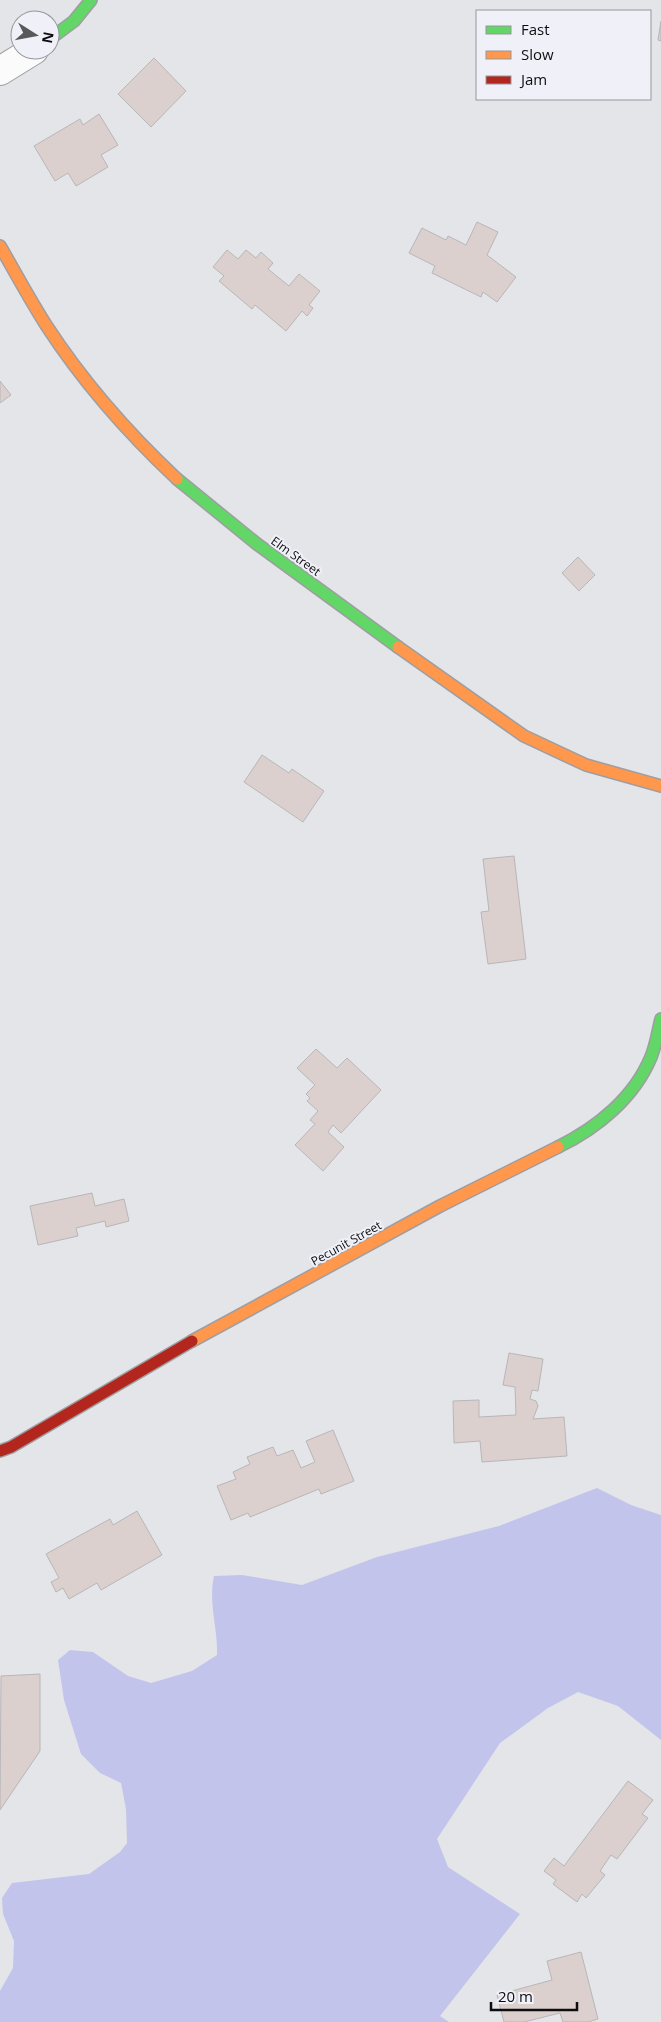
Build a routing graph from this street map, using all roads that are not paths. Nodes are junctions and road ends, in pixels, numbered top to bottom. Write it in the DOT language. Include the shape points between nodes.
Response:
graph roads {
  1 [pos="91,0"];
  2 [pos="60,32"];
  3 [pos="17,60"];
  4 [pos="0,70"];
  5 [pos="0,246"];
  6 [pos="661,786"];
  7 [pos="661,1019"];
  8 [pos="0,1451"];
  1 -- 2 [label="street" via="74,21"];
  3 -- 4 [label="street"];
  5 -- 6 [label="street, Elm Street" via="46,325 84,380 143,447 186,488 264,550 524,736 586,765"];
  7 -- 8 [label="street, Pecunit Street" via="650,1058 629,1094 596,1125 222,1323"];
}
